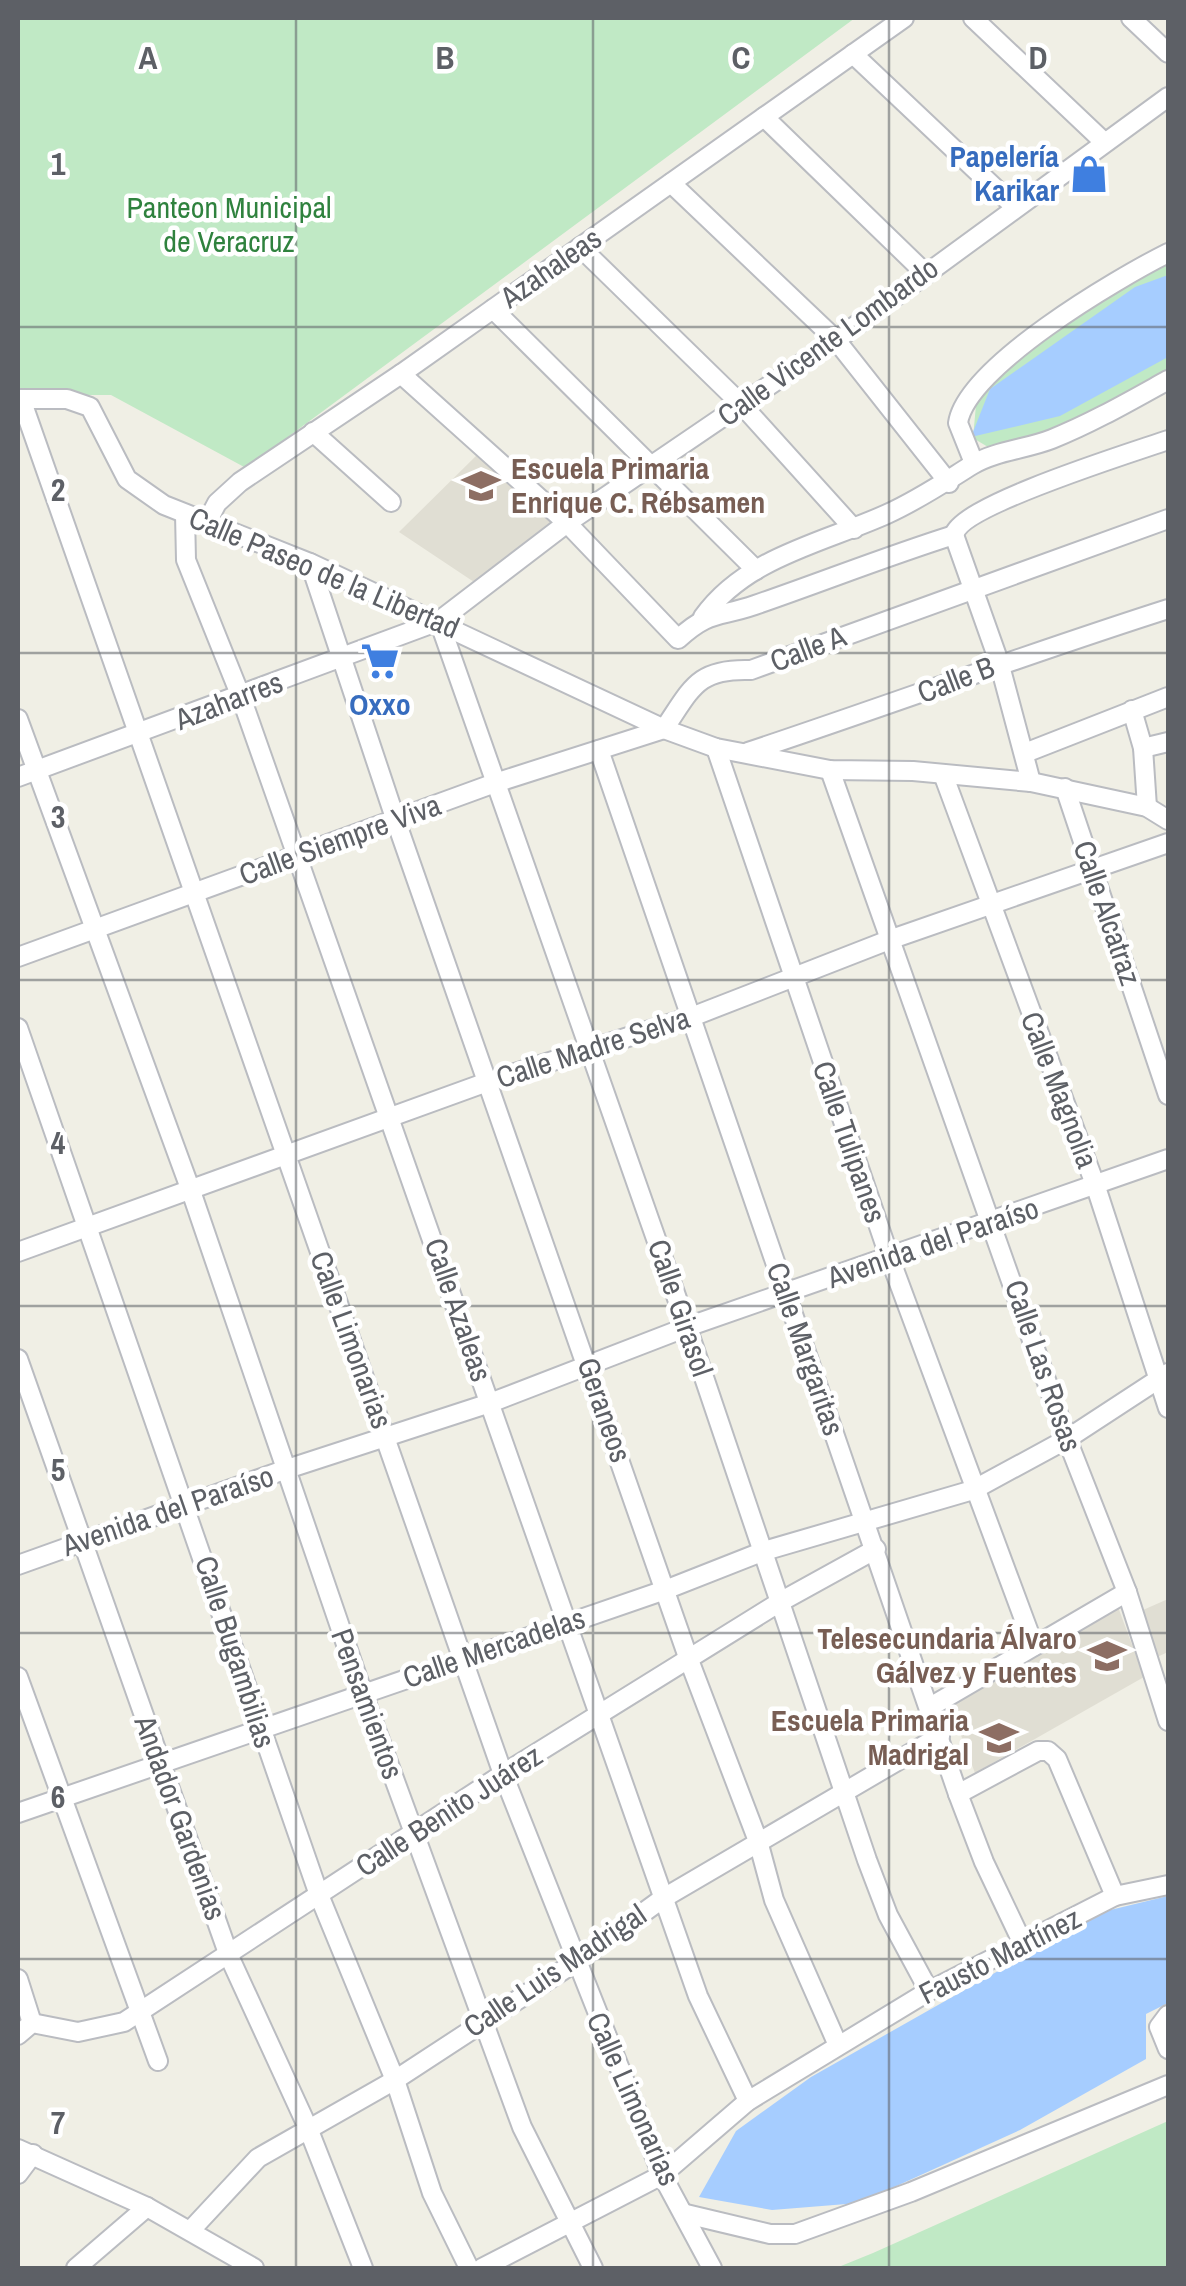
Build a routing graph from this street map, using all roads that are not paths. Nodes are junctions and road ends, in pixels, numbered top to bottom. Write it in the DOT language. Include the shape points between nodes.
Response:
graph roads {
  1 [pos="904,18"];
  2 [pos="973,18"];
  3 [pos="1131,18"];
  4 [pos="1168,52"];
  5 [pos="853,54"];
  6 [pos="1168,97"];
  7 [pos="764,117"];
  8 [pos="1104,142"];
  9 [pos="671,183"];
  10 [pos="1015,207"];
  11 [pos="580,247"];
  12 [pos="1168,254"];
  13 [pos="925,274"];
  14 [pos="493,309"];
  15 [pos="836,340"];
  16 [pos="401,374"];
  17 [pos="1168,380"];
  18 [pos="19,399"];
  19 [pos="742,405"];
  20 [pos="313,432"];
  21 [pos="1168,440"];
  22 [pos="974,463"];
  23 [pos="653,466"];
  24 [pos="949,483"];
  25 [pos="392,502"];
  26 [pos="185,514"];
  27 [pos="1168,519"];
  28 [pos="567,523"];
  29 [pos="206,524"];
  30 [pos="854,529"];
  31 [pos="954,534"];
  32 [pos="310,563"];
  33 [pos="756,570"];
  34 [pos="975,591"];
  35 [pos="1168,609"];
  36 [pos="703,616"];
  37 [pos="439,620"];
  38 [pos="344,657"];
  39 [pos="1000,662"];
  40 [pos="240,697"];
  41 [pos="1168,697"];
  42 [pos="1132,710"];
  43 [pos="18,720"];
  44 [pos="664,729"];
  45 [pos="140,734"];
  46 [pos="1168,742"];
  47 [pos="716,748"];
  48 [pos="1143,748"];
  49 [pos="599,750"];
  50 [pos="1026,752"];
  51 [pos="744,753"];
  52 [pos="830,770"];
  53 [pos="27,774"];
  54 [pos="943,774"];
  55 [pos="1031,782"];
  56 [pos="495,783"];
  57 [pos="1065,788"];
  58 [pos="1147,808"];
  59 [pos="1168,820"];
  60 [pos="396,821"];
  61 [pos="1168,843"];
  62 [pos="297,857"];
  63 [pos="1092,869"];
  64 [pos="194,891"];
  65 [pos="988,905"];
  66 [pos="94,929"];
  67 [pos="889,940"];
  68 [pos="18,956"];
  69 [pos="791,976"];
  70 [pos="694,1016"];
  71 [pos="18,1028"];
  72 [pos="589,1047"];
  73 [pos="490,1081"];
  74 [pos="1168,1095"];
  75 [pos="390,1118"];
  76 [pos="285,1156"];
  77 [pos="1168,1159"];
  78 [pos="1096,1187"];
  79 [pos="192,1192"];
  80 [pos="993,1222"];
  81 [pos="87,1228"];
  82 [pos="18,1252"];
  83 [pos="889,1256"];
  84 [pos="785,1293"];
  85 [pos="687,1326"];
  86 [pos="18,1359"];
  87 [pos="590,1366"];
  88 [pos="1164,1376"];
  89 [pos="490,1403"];
  90 [pos="1168,1408"];
  91 [pos="386,1438"];
  92 [pos="1067,1439"];
  93 [pos="284,1470"];
  94 [pos="973,1490"];
  95 [pos="186,1504"];
  96 [pos="864,1519"];
  97 [pos="81,1541"];
  98 [pos="876,1550"];
  99 [pos="764,1551"];
  100 [pos="18,1564"];
  101 [pos="664,1590"];
  102 [pos="1127,1592"];
  103 [pos="780,1602"];
  104 [pos="566,1623"];
  105 [pos="1034,1646"];
  106 [pos="460,1658"];
  107 [pos="689,1660"];
  108 [pos="1162,1675"];
  109 [pos="18,1677"];
  110 [pos="362,1694"];
  111 [pos="930,1707"];
  112 [pos="598,1718"];
  113 [pos="1168,1722"];
  114 [pos="260,1730"];
  115 [pos="940,1736"];
  116 [pos="162,1766"];
  117 [pos="503,1774"];
  118 [pos="845,1788"];
  119 [pos="958,1794"];
  120 [pos="62,1800"];
  121 [pos="18,1813"];
  122 [pos="413,1834"];
  123 [pos="758,1841"];
  124 [pos="1168,1884"];
  125 [pos="318,1895"];
  126 [pos="1115,1896"];
  127 [pos="662,1898"];
  128 [pos="1023,1944"];
  129 [pos="229,1956"];
  130 [pos="574,1963"];
  131 [pos="18,1979"];
  132 [pos="929,1992"];
  133 [pos="138,2014"];
  134 [pos="1168,2016"];
  135 [pos="485,2019"];
  136 [pos="25,2029"];
  137 [pos="837,2043"];
  138 [pos="1168,2049"];
  139 [pos="158,2061"];
  140 [pos="395,2080"];
  141 [pos="1168,2086"];
  142 [pos="748,2102"];
  143 [pos="308,2128"];
  144 [pos="26,2152"];
  145 [pos="18,2174"];
  146 [pos="662,2175"];
  147 [pos="147,2207"];
  148 [pos="686,2214"];
  149 [pos="570,2224"];
  150 [pos="190,2231"];
  151 [pos="76,2268"];
  152 [pos="254,2268"];
  153 [pos="362,2268"];
  154 [pos="468,2268"];
  155 [pos="482,2268"];
  156 [pos="593,2268"];
  157 [pos="712,2268"];
  1 -- 5 [label="street, Azahaleas"];
  2 -- 8 [label="street"];
  3 -- 4 [label="street"];
  5 -- 7 [label="street, Azahaleas"];
  5 -- 10 [label="street"];
  6 -- 8 [label="street, Calle Vicente Lombardo"];
  7 -- 9 [label="street, Azahaleas"];
  7 -- 13 [label="street"];
  8 -- 10 [label="street, Calle Vicente Lombardo"];
  9 -- 11 [label="street, Azahaleas"];
  9 -- 15 [label="street"];
  10 -- 13 [label="street, Calle Vicente Lombardo"];
  11 -- 14 [label="street, Azahaleas"];
  11 -- 19 [label="street"];
  12 -- 22 [label="street" via="1037,331 960,414"];
  13 -- 15 [label="street, Calle Vicente Lombardo"];
  14 -- 16 [label="street, Azahaleas"];
  14 -- 23 [label="street"];
  15 -- 19 [label="street, Calle Vicente Lombardo"];
  15 -- 24 [label="street"];
  16 -- 20 [label="street, Azahaleas"];
  16 -- 28 [label="street"];
  17 -- 22 [label="street" via="1051,440"];
  18 -- 26 [label="street, Calle Paseo de la Libertad" via="67,399 90,407 127,479"];
  18 -- 45 [label="street, Calle Limonarias"];
  19 -- 23 [label="street, Calle Vicente Lombardo"];
  19 -- 30 [label="street"];
  20 -- 25 [label="street"];
  20 -- 29 [label="street, Azahaleas" via="240,482"];
  21 -- 31 [label="street" via="1057,478 964,519"];
  22 -- 24 [label="street"];
  23 -- 28 [label="street, Calle Vicente Lombardo"];
  23 -- 33 [label="street"];
  24 -- 30 [label="street"];
  26 -- 29 [label="street, Calle Paseo de la Libertad"];
  26 -- 40 [label="street, Calle Azaleas" via="186,560"];
  27 -- 34 [label="street, Calle A"];
  28 -- 36 [label="street" via="678,639"];
  28 -- 37 [label="street, Calle Vicente Lombardo"];
  29 -- 32 [label="street, Calle Paseo de la Libertad"];
  30 -- 33 [label="street" via="824,536"];
  31 -- 34 [label="street"];
  31 -- 36 [label="street" via="750,607"];
  32 -- 37 [label="street, Calle Paseo de la Libertad"];
  32 -- 38 [label="street, Geraneos"];
  33 -- 36 [label="street" via="719,594"];
  34 -- 39 [label="street"];
  34 -- 44 [label="street, Calle A" via="751,670 720,669 696,682"];
  35 -- 39 [label="street, Calle B"];
  37 -- 38 [label="street, Azaharres"];
  37 -- 44 [label="street, Calle Paseo de la Libertad"];
  37 -- 56 [label="street, Calle Girasol"];
  38 -- 40 [label="street, Azaharres"];
  38 -- 60 [label="street, Geraneos"];
  39 -- 50 [label="street"];
  39 -- 51 [label="street, Calle B"];
  40 -- 45 [label="street, Azaharres"];
  40 -- 62 [label="street, Calle Azaleas"];
  41 -- 42 [label="street"];
  42 -- 48 [label="street"];
  42 -- 50 [label="street"];
  43 -- 53 [label="street"];
  44 -- 47 [label="street"];
  44 -- 49 [label="street, Calle Siempre Viva"];
  45 -- 53 [label="street, Azaharres"];
  45 -- 64 [label="street, Calle Limonarias"];
  46 -- 48 [label="street"];
  47 -- 51 [label="street"];
  47 -- 69 [label="street, Calle Tulipanes"];
  48 -- 58 [label="street"];
  49 -- 56 [label="street, Calle Siempre Viva"];
  49 -- 70 [label="street, Calle Margaritas"];
  50 -- 55 [label="street"];
  51 -- 52 [label="street"];
  52 -- 54 [label="street"];
  52 -- 67 [label="street, Calle Las Rosas"];
  53 -- 66 [label="street"];
  54 -- 55 [label="street"];
  54 -- 65 [label="street, Calle Magnolia"];
  55 -- 57 [label="street"];
  56 -- 60 [label="street, Calle Siempre Viva"];
  56 -- 72 [label="street, Calle Girasol"];
  57 -- 58 [label="street"];
  57 -- 63 [label="street, Calle Alcatraz"];
  58 -- 59 [label="street"];
  60 -- 62 [label="street, Calle Siempre Viva"];
  60 -- 73 [label="street, Geraneos"];
  61 -- 63 [label="street, Calle Madre Selva"];
  62 -- 64 [label="street, Calle Siempre Viva"];
  62 -- 75 [label="street, Calle Azaleas"];
  63 -- 65 [label="street, Calle Madre Selva"];
  63 -- 74 [label="street, Calle Alcatraz"];
  64 -- 66 [label="street, Calle Siempre Viva"];
  64 -- 76 [label="street, Calle Limonarias"];
  65 -- 67 [label="street, Calle Madre Selva"];
  65 -- 78 [label="street, Calle Magnolia"];
  66 -- 68 [label="street, Calle Siempre Viva"];
  66 -- 79 [label="street"];
  67 -- 69 [label="street, Calle Madre Selva"];
  67 -- 80 [label="street, Calle Las Rosas"];
  69 -- 70 [label="street, Calle Madre Selva"];
  69 -- 83 [label="street, Calle Tulipanes"];
  70 -- 72 [label="street, Calle Madre Selva"];
  70 -- 84 [label="street, Calle Margaritas"];
  71 -- 81 [label="street, Calle Bugambilias"];
  72 -- 73 [label="street, Calle Madre Selva"];
  72 -- 85 [label="street, Calle Girasol"];
  73 -- 75 [label="street, Calle Madre Selva"];
  73 -- 87 [label="street, Geraneos"];
  75 -- 76 [label="street, Calle Madre Selva"];
  75 -- 89 [label="street, Calle Azaleas"];
  76 -- 79 [label="street, Calle Madre Selva"];
  76 -- 91 [label="street, Calle Limonarias"];
  77 -- 78 [label="street, Avenida del Paraíso"];
  78 -- 80 [label="street, Avenida del Paraíso"];
  78 -- 88 [label="street, Calle Magnolia"];
  79 -- 81 [label="street, Calle Madre Selva"];
  79 -- 93 [label="street, Pensamientos"];
  80 -- 83 [label="street, Avenida del Paraíso"];
  80 -- 92 [label="street, Calle Las Rosas"];
  81 -- 82 [label="street, Calle Madre Selva"];
  81 -- 95 [label="street, Calle Bugambilias"];
  83 -- 84 [label="street, Avenida del Paraíso"];
  83 -- 94 [label="street, Calle Tulipanes"];
  84 -- 85 [label="street, Avenida del Paraíso"];
  84 -- 96 [label="street, Calle Margaritas"];
  85 -- 87 [label="street, Avenida del Paraíso"];
  85 -- 99 [label="street, Calle Girasol"];
  86 -- 97 [label="street, Andador Gardenias"];
  87 -- 89 [label="street, Avenida del Paraíso"];
  87 -- 101 [label="street, Geraneos"];
  88 -- 90 [label="street, Calle Magnolia"];
  88 -- 92 [label="street, Calle Mercadelas"];
  89 -- 91 [label="street, Avenida del Paraíso"];
  89 -- 104 [label="street, Calle Azaleas"];
  91 -- 93 [label="street, Avenida del Paraíso"];
  91 -- 106 [label="street, Calle Limonarias"];
  92 -- 94 [label="street, Calle Mercadelas"];
  92 -- 102 [label="street, Calle Las Rosas"];
  93 -- 95 [label="street, Avenida del Paraíso"];
  93 -- 110 [label="street, Pensamientos"];
  94 -- 96 [label="street, Calle Mercadelas"];
  94 -- 105 [label="street, Calle Tulipanes"];
  95 -- 97 [label="street, Avenida del Paraíso"];
  95 -- 114 [label="street, Calle Bugambilias"];
  96 -- 98 [label="street, Calle Margaritas"];
  96 -- 99 [label="street, Calle Mercadelas"];
  97 -- 100 [label="street, Avenida del Paraíso"];
  97 -- 116 [label="street, Andador Gardenias"];
  98 -- 103 [label="street, Calle Benito Juárez"];
  98 -- 111 [label="street, Calle Margaritas"];
  99 -- 101 [label="street, Calle Mercadelas"];
  99 -- 103 [label="street, Calle Girasol"];
  101 -- 104 [label="street, Calle Mercadelas"];
  101 -- 107 [label="street, Geraneos"];
  102 -- 105 [label="street"];
  102 -- 108 [label="street, Calle Las Rosas"];
  103 -- 107 [label="street, Calle Benito Juárez"];
  103 -- 118 [label="street, Calle Girasol"];
  104 -- 106 [label="street, Calle Mercadelas"];
  104 -- 112 [label="street, Calle Azaleas"];
  105 -- 111 [label="street"];
  106 -- 110 [label="street, Calle Mercadelas"];
  106 -- 117 [label="street, Calle Limonarias"];
  107 -- 112 [label="street, Calle Benito Juárez"];
  107 -- 123 [label="street, Geraneos"];
  108 -- 113 [label="street"];
  109 -- 120 [label="street"];
  110 -- 114 [label="street, Calle Mercadelas"];
  110 -- 122 [label="street, Pensamientos"];
  111 -- 115 [label="street, Calle Margaritas"];
  112 -- 117 [label="street, Calle Benito Juárez"];
  112 -- 127 [label="street, Calle Azaleas"];
  114 -- 116 [label="street, Calle Mercadelas"];
  114 -- 125 [label="street, Calle Bugambilias"];
  115 -- 118 [label="street, Calle Luis Madrigal"];
  115 -- 119 [label="street, Calle Margaritas"];
  116 -- 120 [label="street, Calle Mercadelas"];
  116 -- 129 [label="street, Andador Gardenias"];
  117 -- 122 [label="street, Calle Benito Juárez"];
  117 -- 130 [label="street, Calle Limonarias"];
  118 -- 123 [label="street, Calle Luis Madrigal"];
  118 -- 132 [label="street, Calle Girasol" via="888,1915"];
  119 -- 126 [label="street" via="1048,1751"];
  119 -- 128 [label="street, Calle Margaritas"];
  120 -- 121 [label="street, Calle Mercadelas"];
  120 -- 133 [label="street"];
  122 -- 125 [label="street, Calle Benito Juárez"];
  122 -- 135 [label="street, Pensamientos"];
  123 -- 127 [label="street, Calle Luis Madrigal"];
  123 -- 137 [label="street, Geraneos" via="788,1940"];
  124 -- 126 [label="street, Fausto Martínez"];
  125 -- 129 [label="street, Calle Benito Juárez"];
  125 -- 140 [label="street, Calle Bugambilias"];
  126 -- 128 [label="street, Fausto Martínez"];
  127 -- 130 [label="street, Calle Luis Madrigal"];
  127 -- 142 [label="street, Calle Azaleas"];
  128 -- 132 [label="street, Fausto Martínez"];
  129 -- 133 [label="street, Calle Benito Juárez"];
  129 -- 143 [label="street, Andador Gardenias"];
  130 -- 135 [label="street, Calle Luis Madrigal"];
  130 -- 146 [label="street, Calle Limonarias"];
  131 -- 136 [label="street"];
  132 -- 137 [label="street, Fausto Martínez"];
  133 -- 136 [label="street, Calle Benito Juárez" via="96,2030"];
  133 -- 139 [label="street"];
  134 -- 138 [label="street" via="1159,2027"];
  135 -- 140 [label="street, Calle Luis Madrigal"];
  135 -- 149 [label="street, Pensamientos" via="522,2128"];
  137 -- 142 [label="street"];
  140 -- 143 [label="street, Calle Luis Madrigal"];
  140 -- 154 [label="street, Calle Bugambilias" via="432,2193"];
  141 -- 148 [label="street" via="795,2234"];
  142 -- 146 [label="street"];
  143 -- 150 [label="street, Calle Luis Madrigal" via="246,2169"];
  143 -- 153 [label="street, Andador Gardenias"];
  144 -- 145 [label="street"];
  144 -- 147 [label="street"];
  146 -- 148 [label="street, Calle Limonarias"];
  146 -- 149 [label="street"];
  147 -- 150 [label="street"];
  147 -- 151 [label="street"];
  148 -- 157 [label="street, Calle Limonarias"];
  149 -- 155 [label="street"];
  149 -- 156 [label="street, Pensamientos"];
  150 -- 152 [label="street"];
}
